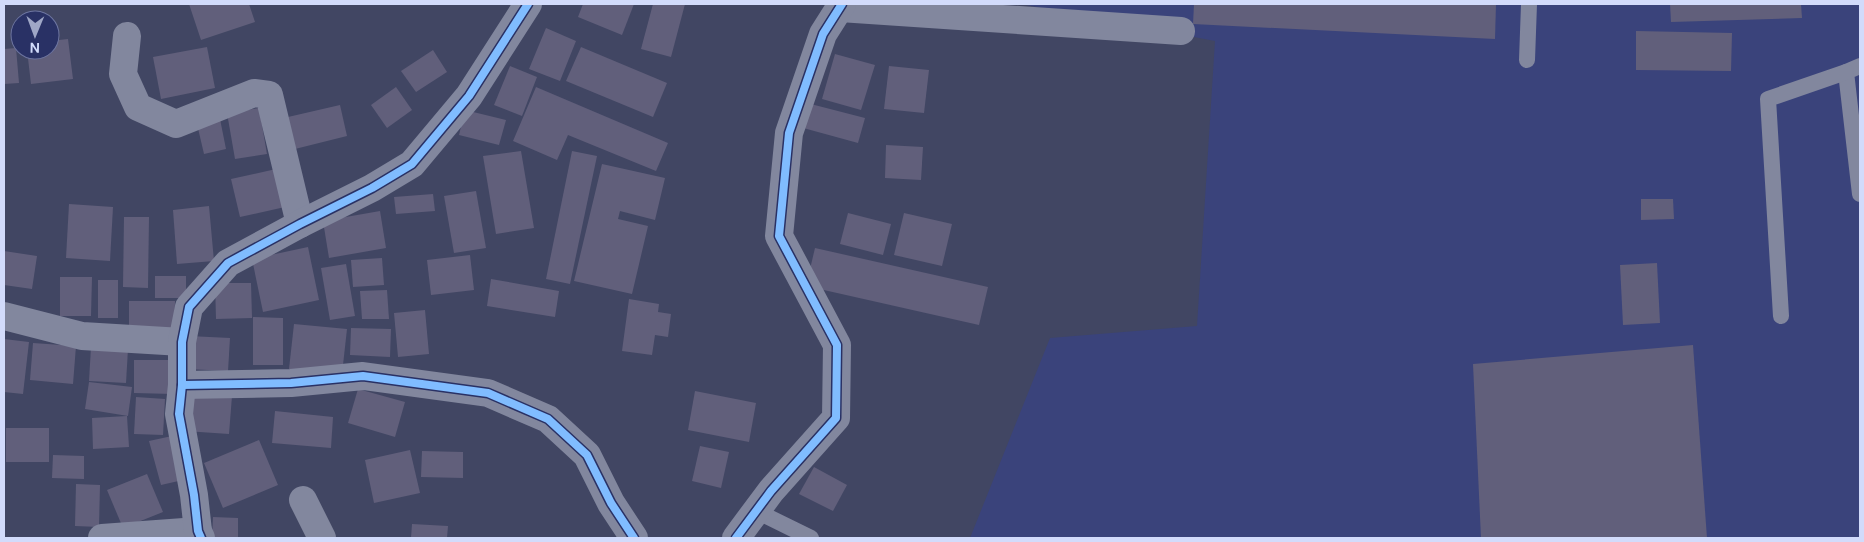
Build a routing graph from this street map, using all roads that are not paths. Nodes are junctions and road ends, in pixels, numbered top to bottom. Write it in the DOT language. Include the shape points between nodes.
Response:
graph roads {
  1 [pos="528,4"];
  2 [pos="1529,4"];
  3 [pos="841,6"];
  4 [pos="1181,31"];
  5 [pos="127,36"];
  6 [pos="1527,60"];
  7 [pos="1853,69"];
  8 [pos="1860,194"];
  9 [pos="300,224"];
  10 [pos="4,316"];
  11 [pos="1781,316"];
  12 [pos="182,342"];
  13 [pos="182,385"];
  14 [pos="303,500"];
  15 [pos="756,511"];
  16 [pos="199,534"];
  17 [pos="102,538"];
  18 [pos="322,538"];
  19 [pos="634,538"];
  20 [pos="736,538"];
  21 [pos="811,538"];
  1 -- 9 [label="street" via="469,96 412,164"];
  2 -- 6 [label="lane"];
  3 -- 4 [label="street"];
  3 -- 15 [label="street" via="823,34 789,133 779,236 837,345 836,418"];
  5 -- 9 [label="street" via="123,74 138,107 176,124 254,93 269,95"];
  7 -- 8 [label="lane"];
  7 -- 11 [label="lane" via="1768,100"];
  9 -- 12 [label="street" via="228,263 189,307"];
  10 -- 12 [label="street" via="82,336"];
  12 -- 13 [label="street"];
  13 -- 16 [label="street" via="179,414"];
  13 -- 19 [label="street" via="291,383 363,376 488,393 548,419 587,454 611,503"];
  14 -- 18 [label="street"];
  15 -- 20 [label="street"];
  15 -- 21 [label="lane"];
  16 -- 17 [label="street"];
}
